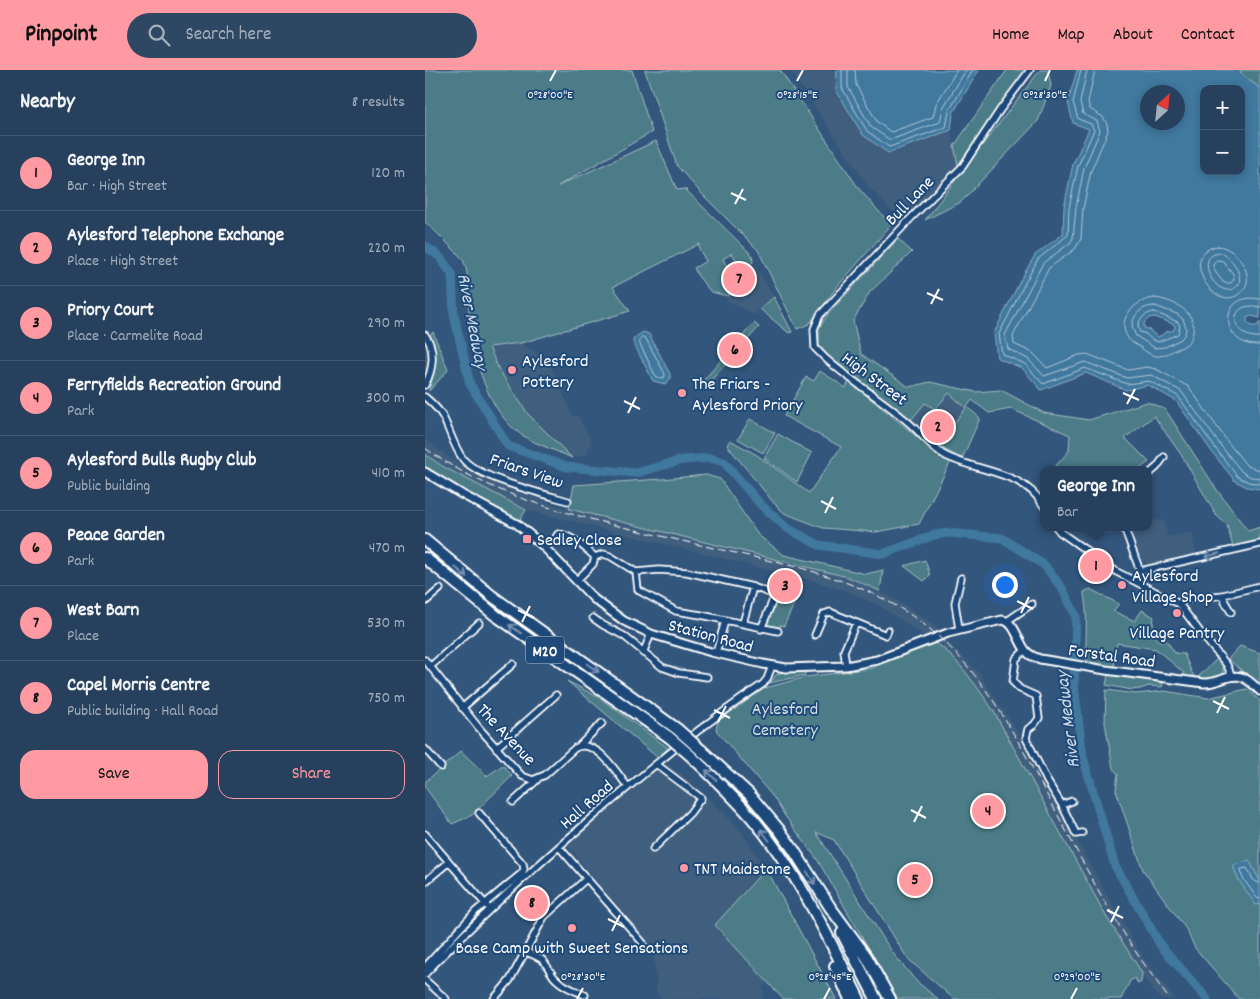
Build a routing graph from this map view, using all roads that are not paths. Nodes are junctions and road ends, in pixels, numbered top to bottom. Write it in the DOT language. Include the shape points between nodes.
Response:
graph roads {
  1 [pos="1030,70"];
  2 [pos="425,336"];
  3 [pos="815,348"];
  4 [pos="425,385"];
  5 [pos="425,397"];
  6 [pos="1164,457"];
  7 [pos="1152,471"];
  8 [pos="425,472"];
  9 [pos="567,501"];
  10 [pos="1040,501"];
  11 [pos="1059,531"];
  12 [pos="1125,531"];
  13 [pos="556,537"];
  14 [pos="425,540"];
  15 [pos="1260,544"];
  16 [pos="595,557"];
  17 [pos="425,558"];
  18 [pos="1140,570"];
  19 [pos="637,572"];
  20 [pos="961,578"];
  21 [pos="576,580"];
  22 [pos="1139,583"];
  23 [pos="1260,586"];
  24 [pos="753,587"];
  25 [pos="440,589"];
  26 [pos="775,594"];
  27 [pos="1223,595"];
  28 [pos="793,599"];
  29 [pos="425,602"];
  30 [pos="1032,604"];
  31 [pos="1179,604"];
  32 [pos="1231,612"];
  33 [pos="593,618"];
  34 [pos="1007,620"];
  35 [pos="725,621"];
  36 [pos="479,623"];
  37 [pos="743,623"];
  38 [pos="856,623"];
  39 [pos="761,629"];
  40 [pos="959,629"];
  41 [pos="888,630"];
  42 [pos="778,631"];
  43 [pos="651,634"];
  44 [pos="815,635"];
  45 [pos="1025,650"];
  46 [pos="643,653"];
  47 [pos="716,653"];
  48 [pos="425,660"];
  49 [pos="513,664"];
  50 [pos="431,666"];
  51 [pos="772,666"];
  52 [pos="846,666"];
  53 [pos="707,677"];
  54 [pos="1232,677"];
  55 [pos="1260,691"];
  56 [pos="556,695"];
  57 [pos="462,708"];
  58 [pos="602,724"];
  59 [pos="579,746"];
  60 [pos="497,748"];
  61 [pos="425,749"];
  62 [pos="656,764"];
  63 [pos="441,767"];
  64 [pos="522,776"];
  65 [pos="540,777"];
  66 [pos="628,787"];
  67 [pos="528,788"];
  68 [pos="1072,801"];
  69 [pos="513,802"];
  70 [pos="1062,805"];
  71 [pos="479,813"];
  72 [pos="1083,833"];
  73 [pos="425,834"];
  74 [pos="559,847"];
  75 [pos="653,850"];
  76 [pos="449,862"];
  77 [pos="586,879"];
  78 [pos="425,882"];
  79 [pos="810,905"];
  80 [pos="488,906"];
  81 [pos="830,907"];
  82 [pos="643,943"];
  83 [pos="526,952"];
  84 [pos="425,967"];
  85 [pos="425,974"];
  86 [pos="425,980"];
  87 [pos="585,996"];
  88 [pos="445,999"];
  89 [pos="493,999"];
  90 [pos="850,999"];
  91 [pos="859,999"];
  92 [pos="876,999"];
  93 [pos="890,999"];
  1 -- 3 [label="street, Bull Lane" via="963,166 820,315 814,329"];
  2 -- 4 [label="street" via="431,344 432,355"];
  3 -- 10 [label="street, High Street" via="908,421 945,455 1012,478 1032,490"];
  5 -- 9 [label="street, Friars View" via="443,416 458,451 473,467 510,484"];
  6 -- 7 [label="street"];
  8 -- 21 [label="street, Station Road" via="517,524"];
  11 -- 22 [label="street" via="1091,555"];
  12 -- 18 [label="street"];
  13 -- 16 [label="street" via="563,534"];
  14 -- 81 [label="highway, M20, one-way, bridge" via="492,596 641,702 701,750 749,794 780,831"];
  15 -- 18 [label="street, one-way"];
  16 -- 19 [label="street" via="610,556"];
  16 -- 21 [label="street" via="593,564"];
  79 -- 17 [label="highway, M20, one-way, bridge" via="778,852 753,819 691,756 669,737 495,615"];
  18 -- 22 [label="street"];
  19 -- 24 [label="street" via="687,572"];
  19 -- 35 [label="street" via="638,590 656,602 676,611"];
  20 -- 40 [label="street" via="955,603"];
  21 -- 43 [label="street, Station Road" via="604,608"];
  22 -- 31 [label="street"];
  23 -- 27 [label="street"];
  24 -- 26 [label="street"];
  24 -- 37 [label="street"];
  25 -- 29 [label="street"];
  26 -- 28 [label="street"];
  26 -- 39 [label="street"];
  27 -- 31 [label="street" via="1183,600"];
  27 -- 32 [label="street"];
  30 -- 34 [label="street, Station Road"];
  31 -- 54 [label="street" via="1227,665"];
  33 -- 46 [label="street" via="624,636"];
  34 -- 40 [label="street, Station Road"];
  34 -- 45 [label="street"];
  35 -- 37 [label="street"];
  35 -- 47 [label="street"];
  36 -- 50 [label="street"];
  37 -- 39 [label="street"];
  38 -- 41 [label="street" via="885,635"];
  38 -- 44 [label="street" via="830,612 824,614"];
  38 -- 52 [label="street" via="844,650"];
  39 -- 42 [label="street"];
  40 -- 52 [label="street, Station Road" via="877,660"];
  43 -- 46 [label="street"];
  43 -- 47 [label="street, Station Road"];
  45 -- 54 [label="street, Forstal Road" via="1031,656 1053,662 1204,683"];
  45 -- 70 [label="street" via="1016,659 1013,682 1036,696 1039,718 1028,729 1026,738"];
  46 -- 53 [label="street" via="669,670"];
  47 -- 51 [label="street, Station Road"];
  48 -- 50 [label="street, The Avenue"];
  49 -- 57 [label="street"];
  50 -- 57 [label="street, The Avenue"];
  51 -- 52 [label="street, Station Road"];
  51 -- 62 [label="street, Hall Road" via="763,684"];
  54 -- 55 [label="street" via="1242,677"];
  56 -- 60 [label="street"];
  57 -- 60 [label="street, The Avenue"];
  58 -- 59 [label="street, The Avenue"];
  59 -- 65 [label="street, The Avenue"];
  59 -- 66 [label="street" via="603,754"];
  60 -- 64 [label="street, The Avenue"];
  61 -- 63 [label="street"];
  62 -- 66 [label="street, Hall Road"];
  62 -- 75 [label="street" via="701,798 691,813"];
  64 -- 65 [label="street, The Avenue" via="533,780"];
  64 -- 67 [label="street"];
  65 -- 67 [label="street"];
  66 -- 74 [label="street, Hall Road"];
  67 -- 69 [label="street"];
  68 -- 70 [label="street"];
  70 -- 72 [label="street" via="1076,834"];
  71 -- 80 [label="street" via="524,869"];
  73 -- 76 [label="street"];
  74 -- 77 [label="street"];
  74 -- 80 [label="street, Hall Road"];
  76 -- 78 [label="street"];
  76 -- 80 [label="street"];
  77 -- 82 [label="street"];
  77 -- 83 [label="street" via="544,917"];
  79 -- 90 [label="highway, M20"];
  79 -- 91 [label="highway, M20"];
  80 -- 84 [label="street" via="476,911"];
  80 -- 85 [label="street, Hall Road"];
  81 -- 92 [label="highway, M20"];
  81 -- 93 [label="highway, M20" via="865,956"];
  83 -- 87 [label="street" via="542,958 563,985"];
  83 -- 89 [label="street" via="510,980"];
  86 -- 88 [label="street"];
}
